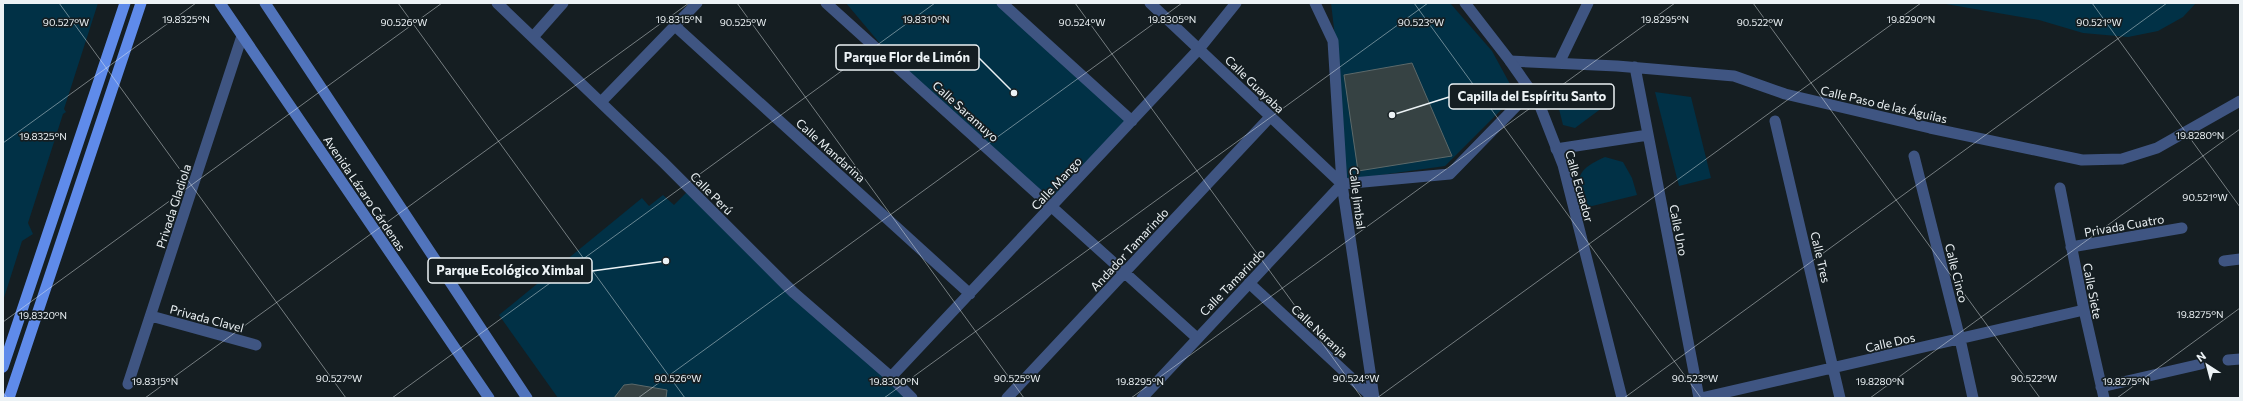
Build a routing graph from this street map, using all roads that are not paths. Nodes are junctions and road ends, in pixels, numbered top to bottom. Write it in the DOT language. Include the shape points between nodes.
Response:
graph roads {
  1 [pos="125,3"];
  2 [pos="141,3"];
  3 [pos="220,3"];
  4 [pos="266,3"];
  5 [pos="497,3"];
  6 [pos="563,3"];
  7 [pos="697,3"];
  8 [pos="826,3"];
  9 [pos="1002,3"];
  10 [pos="1150,3"];
  11 [pos="1236,3"];
  12 [pos="1315,3"];
  13 [pos="1465,3"];
  14 [pos="1588,3"];
  15 [pos="676,26"];
  16 [pos="242,36"];
  17 [pos="533,37"];
  18 [pos="1199,49"];
  19 [pos="1510,61"];
  20 [pos="1559,63"];
  21 [pos="1635,67"];
  22 [pos="1531,91"];
  23 [pos="2240,101"];
  24 [pos="601,102"];
  25 [pos="1270,117"];
  26 [pos="1132,120"];
  27 [pos="1775,121"];
  28 [pos="1648,135"];
  29 [pos="1556,149"];
  30 [pos="1914,156"];
  31 [pos="1342,184"];
  32 [pos="2060,188"];
  33 [pos="1052,206"];
  34 [pos="2182,228"];
  35 [pos="2071,247"];
  36 [pos="2240,259"];
  37 [pos="2224,261"];
  38 [pos="1125,272"];
  39 [pos="1249,283"];
  40 [pos="970,294"];
  41 [pos="2084,310"];
  42 [pos="151,316"];
  43 [pos="1197,338"];
  44 [pos="1960,339"];
  45 [pos="256,344"];
  46 [pos="2240,359"];
  47 [pos="2228,360"];
  48 [pos="2201,364"];
  49 [pos="3,367"];
  50 [pos="1834,368"];
  51 [pos="891,376"];
  52 [pos="128,384"];
  53 [pos="2101,386"];
  54 [pos="9,398"];
  55 [pos="489,398"];
  56 [pos="527,398"];
  57 [pos="912,398"];
  58 [pos="1008,398"];
  59 [pos="1142,398"];
  60 [pos="1374,398"];
  61 [pos="1622,398"];
  62 [pos="1700,398"];
  63 [pos="1840,398"];
  64 [pos="1973,398"];
  65 [pos="2104,398"];
  1 -- 49 [label="main road"];
  2 -- 54 [label="main road"];
  3 -- 16 [label="main road, Avenida Lázaro Cárdenas"];
  4 -- 56 [label="main road, Avenida Lázaro Cárdenas"];
  5 -- 17 [label="street, Calle Perú"];
  6 -- 17 [label="street"];
  7 -- 15 [label="street"];
  8 -- 33 [label="street, Calle Saramuyo"];
  9 -- 26 [label="street"];
  10 -- 18 [label="street, Calle Guayaba"];
  11 -- 18 [label="street, Calle Mango"];
  12 -- 31 [label="street, Calle Jimbal" via="1333,41"];
  13 -- 19 [label="street, Calle Ecuador"];
  14 -- 20 [label="street"];
  15 -- 24 [label="street"];
  15 -- 40 [label="street, Calle Mandarina"];
  16 -- 42 [label="street, Privada Gladiola"];
  16 -- 55 [label="main road, Avenida Lázaro Cárdenas"];
  17 -- 24 [label="street, Calle Perú"];
  18 -- 25 [label="street, Calle Guayaba"];
  18 -- 26 [label="street, Calle Mango"];
  19 -- 20 [label="street, Calle Paso de las Águilas"];
  19 -- 22 [label="street, Calle Ecuador"];
  20 -- 21 [label="street, Calle Paso de las Águilas"];
  21 -- 23 [label="street, Calle Paso de las Águilas" via="1734,76 1800,97 2082,160 2122,159 2157,148"];
  21 -- 28 [label="street, Calle Uno"];
  22 -- 29 [label="street, Calle Ecuador" via="1538,101"];
  22 -- 31 [label="street" via="1450,174"];
  24 -- 51 [label="street, Calle Perú" via="793,292"];
  25 -- 31 [label="street, Calle Guayaba"];
  25 -- 38 [label="street, Andador Tamarindo"];
  26 -- 33 [label="street, Calle Mango"];
  27 -- 50 [label="street, Calle Tres"];
  28 -- 29 [label="street"];
  28 -- 62 [label="street, Calle Uno"];
  29 -- 61 [label="street, Calle Ecuador" via="1563,164"];
  30 -- 44 [label="street, Calle Cinco"];
  31 -- 39 [label="street, Calle Tamarindo"];
  31 -- 60 [label="street, Calle Jimbal"];
  32 -- 35 [label="street, Calle Siete"];
  33 -- 38 [label="street, Calle Saramuyo"];
  33 -- 40 [label="street, Calle Mango"];
  34 -- 35 [label="street, Privada Cuatro"];
  35 -- 41 [label="street, Calle Siete"];
  36 -- 37 [label="street"];
  38 -- 43 [label="street, Calle Saramuyo"];
  38 -- 58 [label="street, Andador Tamarindo"];
  39 -- 43 [label="street, Calle Tamarindo"];
  39 -- 60 [label="street, Calle Naranja"];
  40 -- 51 [label="street, Calle Mango"];
  41 -- 44 [label="street, Calle Dos"];
  41 -- 53 [label="street, Calle Siete"];
  42 -- 45 [label="street, Privada Clavel"];
  42 -- 52 [label="street, Privada Gladiola"];
  43 -- 59 [label="street, Calle Tamarindo"];
  44 -- 50 [label="street, Calle Dos"];
  44 -- 64 [label="street, Calle Cinco"];
  46 -- 47 [label="street"];
  48 -- 53 [label="street"];
  50 -- 62 [label="street, Calle Dos"];
  50 -- 63 [label="street, Calle Tres"];
  51 -- 57 [label="street, Calle Perú"];
  53 -- 65 [label="street, Calle Siete"];
}
